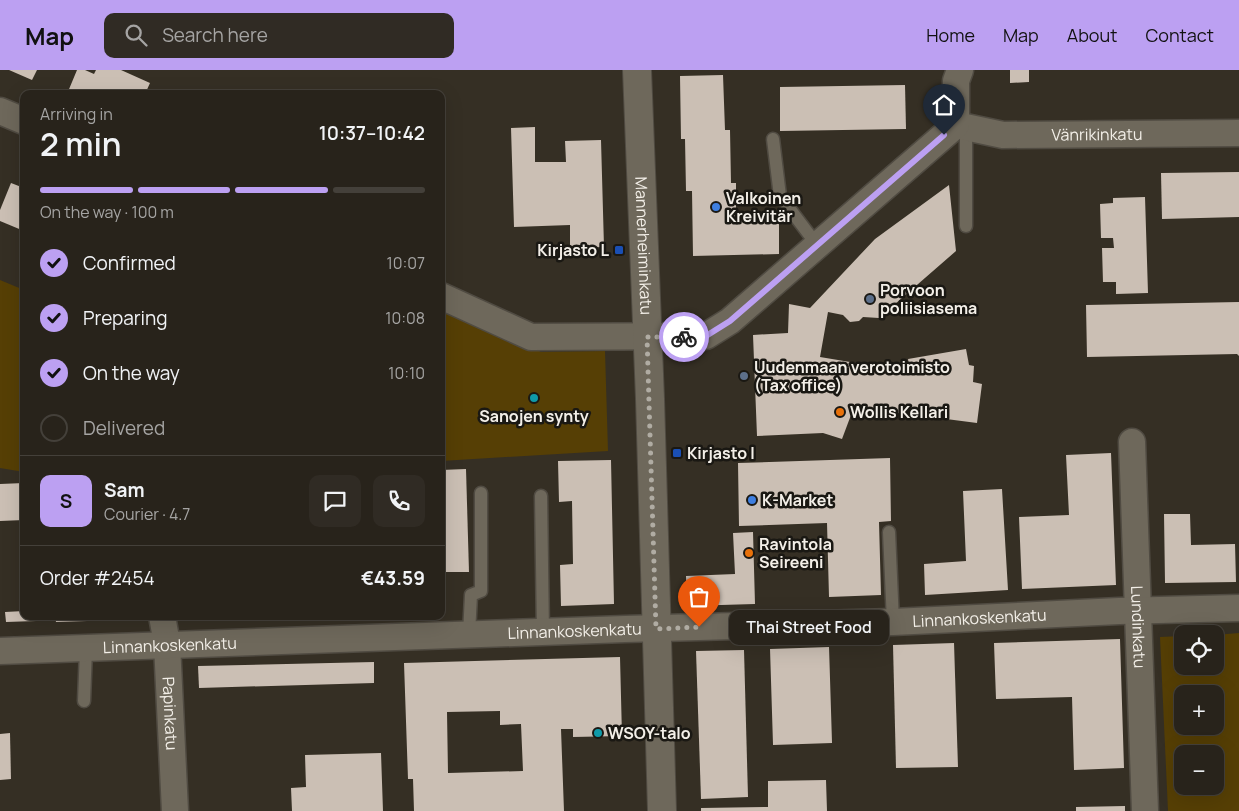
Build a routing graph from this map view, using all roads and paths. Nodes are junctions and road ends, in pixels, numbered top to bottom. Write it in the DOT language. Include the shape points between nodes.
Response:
graph roads {
  1 [pos="637,70"];
  2 [pos="960,70"];
  3 [pos="0,111"];
  4 [pos="20,119"];
  5 [pos="961,126"];
  6 [pos="1239,134"];
  7 [pos="773,139"];
  8 [pos="966,226"];
  9 [pos="810,251"];
  10 [pos="445,298"];
  11 [pos="647,337"];
  12 [pos="1132,442"];
  13 [pos="481,493"];
  14 [pos="541,496"];
  15 [pos="888,532"];
  16 [pos="1239,608"];
  17 [pos="1138,611"];
  18 [pos="163,620"];
  19 [pos="893,622"];
  20 [pos="656,629"];
  21 [pos="543,632"];
  22 [pos="469,634"];
  23 [pos="167,644"];
  24 [pos="86,649"];
  25 [pos="0,651"];
  26 [pos="84,701"];
  27 [pos="175,811"];
  28 [pos="662,811"];
  29 [pos="1145,811"];
  1 -- 11 [label="main road, Mannerheiminkatu"];
  2 -- 5 [label="street" via="956,81"];
  3 -- 4 [label="street"];
  5 -- 6 [label="street, Vänrikinkatu" via="1002,135"];
  5 -- 8 [label="lane"];
  5 -- 9 [label="street"];
  7 -- 9 [label="lane" via="780,196"];
  9 -- 11 [label="street" via="730,321 706,336"];
  10 -- 11 [label="street" via="531,337"];
  11 -- 20 [label="main road, Mannerheiminkatu"];
  12 -- 17 [label="street, Lundinkatu"];
  13 -- 22 [label="lane" via="481,591 471,595"];
  14 -- 21 [label="lane"];
  15 -- 19 [label="lane"];
  16 -- 17 [label="street, Linnankoskenkatu"];
  17 -- 19 [label="street, Linnankoskenkatu"];
  17 -- 29 [label="street, Lundinkatu"];
  18 -- 23 [label="street, Papinkatu"];
  19 -- 20 [label="street, Linnankoskenkatu"];
  20 -- 21 [label="street, Linnankoskenkatu"];
  20 -- 28 [label="main road, Mannerheiminkatu"];
  21 -- 22 [label="street, Linnankoskenkatu"];
  22 -- 23 [label="street, Linnankoskenkatu"];
  23 -- 24 [label="street, Linnankoskenkatu"];
  23 -- 27 [label="street, Papinkatu"];
  24 -- 25 [label="street, Linnankoskenkatu"];
  24 -- 26 [label="lane"];
}
